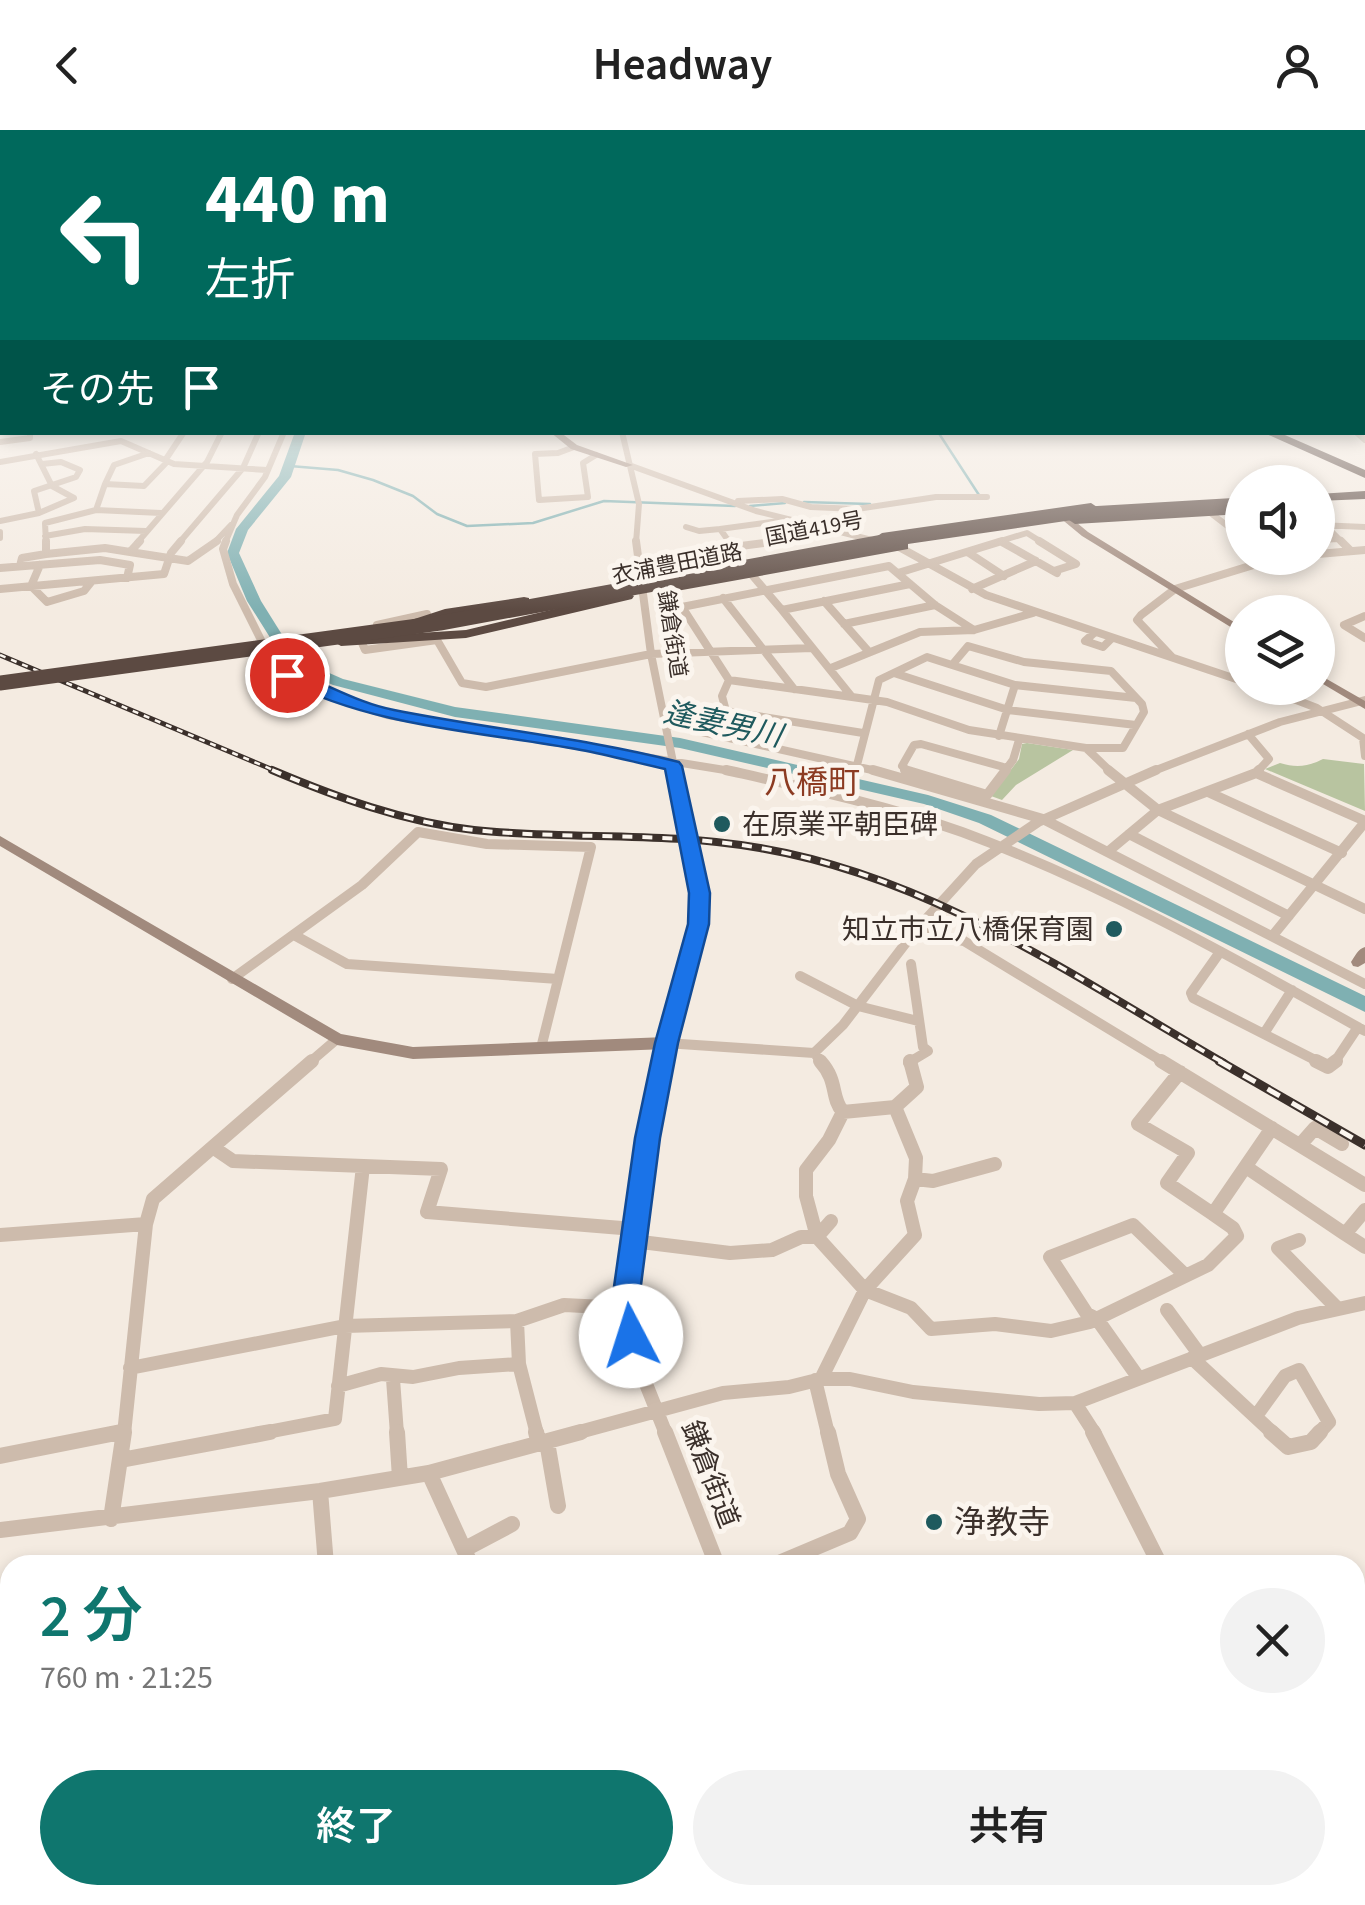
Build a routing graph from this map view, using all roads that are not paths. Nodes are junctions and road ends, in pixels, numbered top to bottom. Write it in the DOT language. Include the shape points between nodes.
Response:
graph roads {
  1 [pos="90,446"];
  2 [pos="133,446"];
  3 [pos="175,446"];
  4 [pos="214,446"];
  5 [pos="254,446"];
  6 [pos="278,446"];
  7 [pos="625,446"];
  8 [pos="1303,446"];
  9 [pos="1311,446"];
  10 [pos="574,447"];
  11 [pos="149,453"];
  12 [pos="36,454"];
  13 [pos="596,455"];
  14 [pos="166,460"];
  15 [pos="0,462"];
  16 [pos="42,464"];
  17 [pos="202,465"];
  18 [pos="628,465"];
  19 [pos="244,468"];
  20 [pos="268,470"];
  21 [pos="1365,470"];
  22 [pos="105,484"];
  23 [pos="52,486"];
  24 [pos="144,486"];
  25 [pos="987,497"];
  26 [pos="1365,499"];
  27 [pos="1335,500"];
  28 [pos="732,502"];
  29 [pos="1135,504"];
  30 [pos="1225,505"];
  31 [pos="1225,506"];
  32 [pos="1225,508"];
  33 [pos="96,510"];
  34 [pos="1208,511"];
  35 [pos="39,512"];
  36 [pos="121,512"];
  37 [pos="162,513"];
  38 [pos="999,518"];
  39 [pos="1064,518"];
  40 [pos="0,520"];
  41 [pos="788,520"];
  42 [pos="232,524"];
  43 [pos="1225,524"];
  44 [pos="1335,526"];
  45 [pos="686,527"];
  46 [pos="1365,527"];
  47 [pos="720,529"];
  48 [pos="146,531"];
  49 [pos="842,533"];
  50 [pos="45,536"];
  51 [pos="1335,536"];
  52 [pos="1335,539"];
  53 [pos="1339,539"];
  54 [pos="871,540"];
  55 [pos="1002,542"];
  56 [pos="732,547"];
  57 [pos="899,547"];
  58 [pos="223,548"];
  59 [pos="636,550"];
  60 [pos="1365,550"];
  61 [pos="130,552"];
  62 [pos="621,552"];
  63 [pos="1352,552"];
  64 [pos="969,553"];
  65 [pos="1335,553"];
  66 [pos="46,554"];
  67 [pos="201,554"];
  68 [pos="169,559"];
  69 [pos="1036,561"];
  70 [pos="743,562"];
  71 [pos="40,565"];
  72 [pos="20,566"];
  73 [pos="932,566"];
  74 [pos="0,568"];
  75 [pos="1225,573"];
  76 [pos="898,574"];
  77 [pos="752,575"];
  78 [pos="1004,576"];
  79 [pos="127,578"];
  80 [pos="92,581"];
  81 [pos="910,584"];
  82 [pos="31,586"];
  83 [pos="972,588"];
  84 [pos="1175,588"];
  85 [pos="0,589"];
  86 [pos="644,590"];
  87 [pos="764,590"];
  88 [pos="723,598"];
  89 [pos="824,602"];
  90 [pos="571,603"];
  91 [pos="935,606"];
  92 [pos="782,610"];
  93 [pos="1033,613"];
  94 [pos="427,614"];
  95 [pos="1365,616"];
  96 [pos="1225,619"];
  97 [pos="844,624"];
  98 [pos="974,630"];
  99 [pos="1365,638"];
  100 [pos="340,642"];
  101 [pos="812,648"];
  102 [pos="765,651"];
  103 [pos="869,652"];
  104 [pos="714,653"];
  105 [pos="651,654"];
  106 [pos="1175,660"];
  107 [pos="952,665"];
  108 [pos="830,668"];
  109 [pos="126,671"];
  110 [pos="894,673"];
  111 [pos="1225,675"];
  112 [pos="729,680"];
  113 [pos="1015,685"];
  114 [pos="2,686"];
  115 [pos="1335,686"];
  116 [pos="794,689"];
  117 [pos="852,697"];
  118 [pos="1136,698"];
  119 [pos="872,700"];
  120 [pos="1363,703"];
  121 [pos="1309,705"];
  122 [pos="1008,710"];
  123 [pos="1325,711"];
  124 [pos="666,725"];
  125 [pos="1136,725"];
  126 [pos="863,733"];
  127 [pos="1248,734"];
  128 [pos="999,736"];
  129 [pos="1364,739"];
  130 [pos="1019,740"];
  131 [pos="1086,748"];
  132 [pos="1365,756"];
  133 [pos="670,760"];
  134 [pos="857,765"];
  135 [pos="1007,768"];
  136 [pos="1256,772"];
  137 [pos="1121,782"];
  138 [pos="1208,792"];
  139 [pos="1158,810"];
  140 [pos="1040,820"];
  141 [pos="1365,821"];
  142 [pos="1129,834"];
  143 [pos="0,840"];
  144 [pos="1001,845"];
  145 [pos="1110,850"];
  146 [pos="1342,853"];
  147 [pos="1315,884"];
  148 [pos="1365,909"];
  149 [pos="1289,916"];
  150 [pos="915,932"];
  151 [pos="1274,934"];
  152 [pos="294,935"];
  153 [pos="1220,952"];
  154 [pos="912,964"];
  155 [pos="800,976"];
  156 [pos="558,979"];
  157 [pos="232,980"];
  158 [pos="1365,984"];
  159 [pos="1292,990"];
  160 [pos="858,1006"];
  161 [pos="918,1021"];
  162 [pos="1362,1029"];
  163 [pos="1265,1032"];
  164 [pos="337,1039"];
  165 [pos="666,1043"];
  166 [pos="541,1048"];
  167 [pos="814,1053"];
  168 [pos="1180,1072"];
  169 [pos="896,1107"];
  170 [pos="844,1112"];
  171 [pos="1272,1128"];
  172 [pos="1342,1144"];
  173 [pos="1300,1145"];
  174 [pos="214,1148"];
  175 [pos="995,1164"];
  176 [pos="363,1166"];
  177 [pos="1246,1167"];
  178 [pos="915,1178"];
  179 [pos="1365,1185"];
  180 [pos="1365,1210"];
  181 [pos="1213,1214"];
  182 [pos="831,1220"];
  183 [pos="146,1224"];
  184 [pos="1344,1234"];
  185 [pos="0,1235"];
  186 [pos="634,1235"];
  187 [pos="818,1237"];
  188 [pos="1299,1240"];
  189 [pos="1365,1248"];
  190 [pos="1185,1276"];
  191 [pos="865,1290"];
  192 [pos="1365,1303"];
  193 [pos="1336,1307"];
  194 [pos="624,1308"];
  195 [pos="1167,1310"];
  196 [pos="1097,1319"];
  197 [pos="517,1321"];
  198 [pos="345,1326"];
  199 [pos="1196,1357"];
  200 [pos="520,1364"];
  201 [pos="130,1368"];
  202 [pos="1138,1377"];
  203 [pos="394,1379"];
  204 [pos="818,1380"];
  205 [pos="338,1386"];
  206 [pos="1074,1403"];
  207 [pos="657,1412"];
  208 [pos="1256,1416"];
  209 [pos="124,1431"];
  210 [pos="543,1443"];
  211 [pos="0,1456"];
  212 [pos="121,1460"];
  213 [pos="429,1473"];
  214 [pos="400,1478"];
  215 [pos="320,1491"];
  216 [pos="558,1506"];
  217 [pos="110,1518"];
  218 [pos="512,1524"];
  219 [pos="0,1530"];
  220 [pos="325,1555"];
  221 [pos="467,1555"];
  222 [pos="471,1555"];
  223 [pos="713,1555"];
  224 [pos="798,1555"];
  225 [pos="1155,1555"];
  1 -- 12 [label="street"];
  2 -- 11 [label="street"];
  3 -- 14 [label="street"];
  4 -- 17 [label="street"];
  5 -- 19 [label="street"];
  6 -- 20 [label="street"];
  7 -- 18 [label="street, 鎌倉街道"];
  8 -- 21 [label="highway"];
  9 -- 21 [label="highway"];
  10 -- 13 [label="street"];
  10 -- 13 [label="street" via="535,454 539,500 588,497 583,463"];
  11 -- 14 [label="street"];
  11 -- 22 [label="street" via="114,465"];
  12 -- 15 [label="street"];
  12 -- 16 [label="street"];
  13 -- 18 [label="street"];
  14 -- 17 [label="street"];
  14 -- 24 [label="street"];
  16 -- 23 [label="street"];
  16 -- 23 [label="street" via="80,470"];
  17 -- 19 [label="street"];
  17 -- 37 [label="street"];
  18 -- 28 [label="street"];
  18 -- 59 [label="street, 鎌倉街道" via="639,504"];
  19 -- 20 [label="street"];
  19 -- 68 [label="street"];
  20 -- 42 [label="street"];
  22 -- 24 [label="street"];
  22 -- 33 [label="street"];
  23 -- 35 [label="street" via="34,491"];
  23 -- 35 [label="street" via="74,498"];
  24 -- 36 [label="street"];
  25 -- 28 [label="street" via="857,509"];
  26 -- 27 [label="highway"];
  28 -- 41 [label="street"];
  29 -- 30 [label="highway, 国道419号"];
  29 -- 38 [label="highway, 国道419号"];
  29 -- 39 [label="highway"];
  31 -- 109 [label="highway, 衣浦豊田道路, bridge" via="1090,512 954,529 440,623"];
  32 -- 34 [label="highway, 国道419号"];
  33 -- 36 [label="street"];
  33 -- 50 [label="street" via="45,523"];
  34 -- 39 [label="highway, 国道419号"];
  34 -- 43 [label="street"];
  35 -- 40 [label="street"];
  36 -- 37 [label="street"];
  37 -- 48 [label="street"];
  38 -- 39 [label="highway"];
  38 -- 54 [label="highway, 国道419号"];
  39 -- 57 [label="highway, 国道419号"];
  39 -- 84 [label="street"];
  41 -- 47 [label="street"];
  41 -- 49 [label="street"];
  42 -- 58 [label="street"];
  42 -- 67 [label="street"];
  44 -- 46 [label="street"];
  45 -- 47 [label="street"];
  47 -- 56 [label="street"];
  48 -- 50 [label="street" via="85,529"];
  48 -- 61 [label="street"];
  49 -- 54 [label="street"];
  49 -- 56 [label="street"];
  50 -- 66 [label="street"];
  51 -- 53 [label="street"];
  52 -- 53 [label="street"];
  53 -- 63 [label="street"];
  54 -- 57 [label="street"];
  54 -- 86 [label="highway, 国道419号"];
  55 -- 64 [label="street"];
  55 -- 69 [label="street"];
  55 -- 69 [label="street" via="1028,534 1076,564 1057,573"];
  56 -- 70 [label="street"];
  57 -- 73 [label="street"];
  57 -- 77 [label="highway, 国道419号"];
  58 -- 67 [label="street"];
  58 -- 133 [label="street" via="267,657 320,693 387,715"];
  59 -- 62 [label="street"];
  59 -- 86 [label="street, 鎌倉街道"];
  60 -- 63 [label="street"];
  61 -- 66 [label="street"];
  61 -- 68 [label="street"];
  63 -- 65 [label="street"];
  64 -- 73 [label="street"];
  64 -- 78 [label="street"];
  66 -- 72 [label="street" via="22,558"];
  67 -- 68 [label="street"];
  68 -- 79 [label="street" via="161,575"];
  69 -- 78 [label="street"];
  71 -- 72 [label="street"];
  71 -- 79 [label="street" via="100,560 130,565"];
  71 -- 82 [label="street"];
  72 -- 74 [label="street"];
  73 -- 76 [label="street"];
  73 -- 83 [label="street"];
  75 -- 84 [label="street"];
  76 -- 81 [label="street"];
  76 -- 87 [label="street" via="889,566"];
  77 -- 86 [label="highway, 国道419号"];
  77 -- 87 [label="street"];
  78 -- 83 [label="street"];
  79 -- 80 [label="street"];
  80 -- 82 [label="street"];
  80 -- 82 [label="street" via="84,592 47,602"];
  81 -- 89 [label="street"];
  81 -- 91 [label="street"];
  82 -- 85 [label="street"];
  83 -- 93 [label="street"];
  84 -- 96 [label="street"];
  84 -- 106 [label="street" via="1137,620"];
  86 -- 90 [label="highway, 国道419号"];
  86 -- 105 [label="street, 鎌倉街道"];
  87 -- 88 [label="street"];
  87 -- 92 [label="street"];
  88 -- 102 [label="street"];
  88 -- 104 [label="street" via="682,607"];
  89 -- 92 [label="street"];
  89 -- 97 [label="street"];
  90 -- 100 [label="highway, 国道419号" via="538,599 444,613"];
  90 -- 100 [label="highway, 国道419号" via="546,618 466,634"];
  90 -- 109 [label="highway, 衣浦豊田道路" via="318,654"];
  91 -- 97 [label="street"];
  91 -- 98 [label="street"];
  92 -- 101 [label="street"];
  93 -- 98 [label="street"];
  93 -- 106 [label="street" via="1094,633 1089,645 1103,647 1112,639"];
  94 -- 105 [label="street" via="355,629 365,650 437,640 462,682 486,687"];
  95 -- 99 [label="street" via="1344,625"];
  97 -- 103 [label="street"];
  98 -- 103 [label="street" via="920,632"];
  100 -- 109 [label="highway, 国道419号, bridge"];
  101 -- 102 [label="street"];
  101 -- 108 [label="street"];
  102 -- 104 [label="street"];
  102 -- 116 [label="street"];
  103 -- 108 [label="street"];
  104 -- 105 [label="street"];
  104 -- 112 [label="street"];
  105 -- 124 [label="street, 鎌倉街道"];
  106 -- 111 [label="street"];
  107 -- 110 [label="street" via="928,657"];
  107 -- 113 [label="street"];
  107 -- 118 [label="street" via="968,646 1024,662 1111,671"];
  108 -- 117 [label="street"];
  109 -- 114 [label="highway, 衣浦豊田道路, bridge"];
  110 -- 119 [label="street" via="879,680"];
  110 -- 122 [label="street"];
  112 -- 116 [label="street"];
  112 -- 126 [label="street" via="722,696 726,712"];
  113 -- 118 [label="street"];
  113 -- 122 [label="street"];
  115 -- 120 [label="street"];
  116 -- 117 [label="street"];
  117 -- 119 [label="street"];
  118 -- 125 [label="street" via="1144,712"];
  119 -- 126 [label="street"];
  119 -- 128 [label="street"];
  120 -- 123 [label="street"];
  121 -- 123 [label="street"];
  122 -- 125 [label="street"];
  122 -- 128 [label="street"];
  123 -- 127 [label="street"];
  123 -- 129 [label="street"];
  124 -- 133 [label="street, 鎌倉街道"];
  124 -- 134 [label="street"];
  125 -- 131 [label="street" via="1119,750"];
  126 -- 134 [label="street"];
  127 -- 136 [label="street" via="1269,760"];
  127 -- 137 [label="street"];
  128 -- 130 [label="street"];
  129 -- 132 [label="street"];
  130 -- 131 [label="street"];
  130 -- 135 [label="street"];
  131 -- 137 [label="street"];
  133 -- 144 [label="street" via="914,816"];
  133 -- 165 [label="street, 鎌倉街道" via="700,893"];
  134 -- 140 [label="street"];
  135 -- 135 [label="street" via="986,795 902,766 921,744"];
  136 -- 138 [label="street"];
  136 -- 141 [label="street"];
  137 -- 139 [label="street"];
  137 -- 140 [label="street"];
  138 -- 139 [label="street"];
  138 -- 146 [label="street"];
  139 -- 142 [label="street"];
  139 -- 147 [label="street"];
  140 -- 144 [label="street"];
  140 -- 145 [label="street"];
  141 -- 146 [label="street"];
  142 -- 145 [label="street"];
  142 -- 149 [label="street"];
  143 -- 157 [label="street"];
  144 -- 150 [label="street"];
  144 -- 153 [label="street"];
  145 -- 151 [label="street"];
  146 -- 147 [label="street"];
  147 -- 148 [label="street"];
  147 -- 149 [label="street"];
  149 -- 151 [label="street"];
  150 -- 160 [label="street"];
  150 -- 168 [label="street" via="978,948"];
  151 -- 158 [label="street"];
  152 -- 156 [label="street" via="346,964"];
  152 -- 156 [label="street" via="418,832 488,844 590,847"];
  152 -- 157 [label="street"];
  153 -- 159 [label="street"];
  153 -- 163 [label="street" via="1191,995"];
  154 -- 161 [label="street"];
  155 -- 160 [label="street"];
  156 -- 166 [label="street"];
  157 -- 164 [label="street"];
  159 -- 162 [label="street"];
  159 -- 163 [label="street"];
  160 -- 161 [label="street"];
  160 -- 167 [label="street"];
  161 -- 169 [label="street" via="928,1051 908,1062 916,1087"];
  162 -- 163 [label="street" via="1332,1067"];
  164 -- 166 [label="street" via="413,1053"];
  164 -- 174 [label="street"];
  165 -- 166 [label="street"];
  165 -- 167 [label="street"];
  165 -- 186 [label="street, 鎌倉街道"];
  167 -- 170 [label="street" via="834,1077"];
  168 -- 171 [label="street"];
  168 -- 181 [label="street" via="1138,1124 1188,1154 1166,1183"];
  169 -- 170 [label="street"];
  169 -- 178 [label="street" via="914,1144"];
  170 -- 187 [label="street" via="806,1170"];
  171 -- 173 [label="street"];
  171 -- 177 [label="street"];
  172 -- 173 [label="street" via="1316,1128"];
  173 -- 179 [label="street"];
  174 -- 176 [label="street" via="234,1161"];
  174 -- 183 [label="street" via="153,1199"];
  175 -- 178 [label="street" via="933,1181"];
  176 -- 186 [label="street" via="441,1169 428,1212"];
  176 -- 198 [label="street"];
  177 -- 181 [label="street"];
  177 -- 184 [label="street"];
  178 -- 191 [label="street" via="907,1200 915,1235"];
  180 -- 184 [label="street"];
  181 -- 190 [label="street" via="1237,1236 1208,1265"];
  182 -- 187 [label="street"];
  183 -- 185 [label="street"];
  183 -- 201 [label="street"];
  184 -- 189 [label="street"];
  186 -- 187 [label="street" via="680,1249 730,1253"];
  186 -- 194 [label="street, 鎌倉街道"];
  187 -- 191 [label="street"];
  188 -- 193 [label="street" via="1278,1248"];
  190 -- 196 [label="street"];
  190 -- 196 [label="street" via="1133,1224 1050,1257"];
  191 -- 196 [label="street" via="911,1308 931,1329 995,1324 1050,1331"];
  191 -- 204 [label="street"];
  192 -- 193 [label="street"];
  193 -- 199 [label="street"];
  194 -- 197 [label="street" via="564,1305"];
  194 -- 207 [label="street, 鎌倉街道"];
  195 -- 199 [label="street"];
  196 -- 202 [label="street"];
  197 -- 198 [label="street"];
  197 -- 200 [label="street"];
  198 -- 201 [label="street"];
  198 -- 205 [label="street"];
  199 -- 202 [label="street"];
  199 -- 208 [label="street"];
  200 -- 203 [label="street"];
  200 -- 210 [label="street"];
  201 -- 209 [label="street"];
  202 -- 206 [label="street"];
  203 -- 205 [label="street" via="381,1374"];
  203 -- 214 [label="street"];
  204 -- 206 [label="street"];
  204 -- 207 [label="street" via="722,1393"];
  204 -- 224 [label="street" via="838,1474 858,1520 850,1533"];
  205 -- 212 [label="street" via="335,1420"];
  206 -- 225 [label="street"];
  207 -- 210 [label="street"];
  207 -- 223 [label="street, 鎌倉街道"];
  208 -- 208 [label="street" via="1288,1448 1310,1442 1329,1422 1299,1370 1284,1376"];
  209 -- 211 [label="street"];
  209 -- 212 [label="street"];
  210 -- 213 [label="street"];
  210 -- 216 [label="street"];
  212 -- 217 [label="street"];
  213 -- 214 [label="street"];
  213 -- 221 [label="street"];
  214 -- 215 [label="street"];
  215 -- 217 [label="street"];
  215 -- 220 [label="street"];
  217 -- 219 [label="street"];
  218 -- 222 [label="street"];
}
